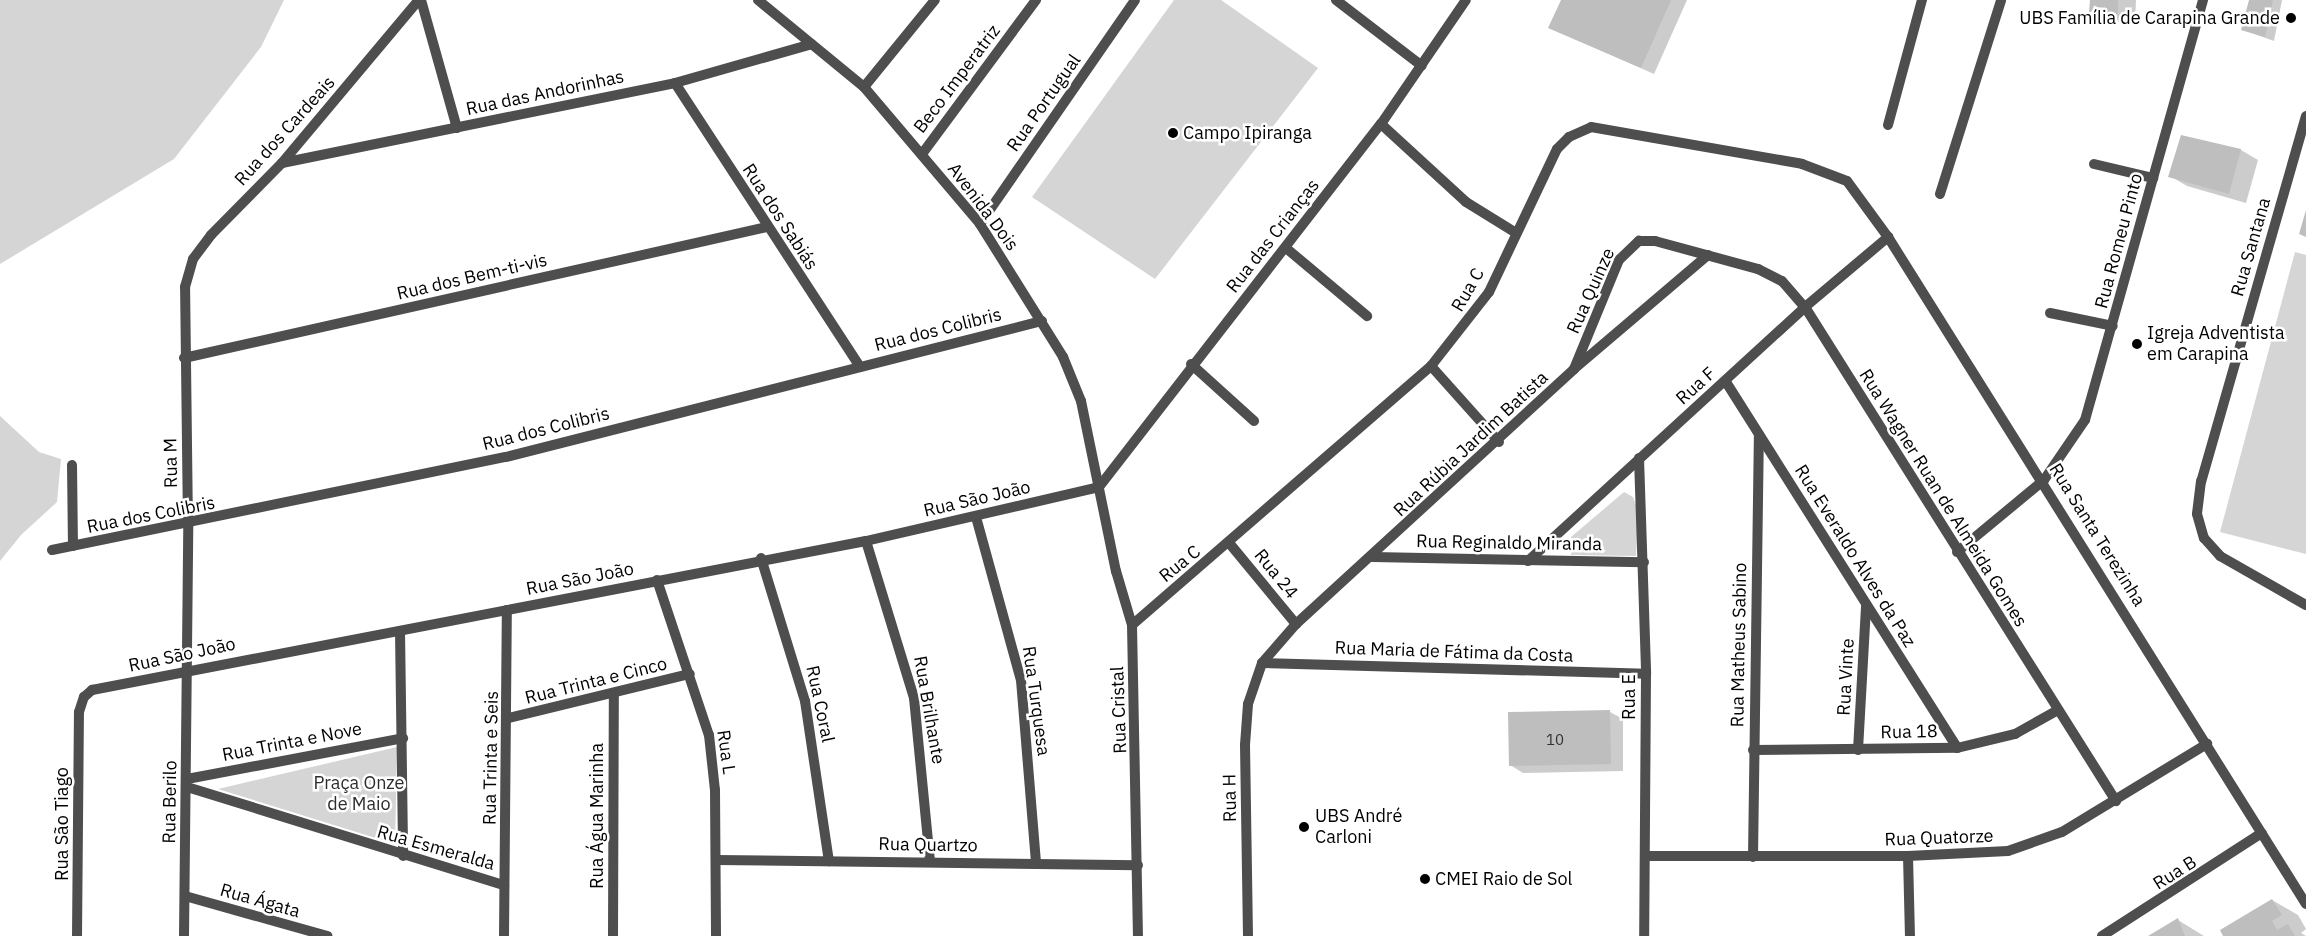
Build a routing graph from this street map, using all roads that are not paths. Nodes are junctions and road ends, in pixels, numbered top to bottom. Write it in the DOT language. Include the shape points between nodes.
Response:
graph roads {
  1 [pos="420,0"];
  2 [pos="758,0"];
  3 [pos="935,0"];
  4 [pos="1036,0"];
  5 [pos="1135,0"];
  6 [pos="1336,0"];
  7 [pos="1466,0"];
  8 [pos="1922,0"];
  9 [pos="2001,0"];
  10 [pos="2203,0"];
  11 [pos="812,44"];
  12 [pos="1422,66"];
  13 [pos="675,83"];
  14 [pos="864,87"];
  15 [pos="2305,122"];
  16 [pos="1380,124"];
  17 [pos="1888,125"];
  18 [pos="457,128"];
  19 [pos="922,154"];
  20 [pos="282,163"];
  21 [pos="2094,164"];
  22 [pos="2152,178"];
  23 [pos="1854,188"];
  24 [pos="1940,194"];
  25 [pos="980,224"];
  26 [pos="767,227"];
  27 [pos="1516,233"];
  28 [pos="1888,237"];
  29 [pos="1286,248"];
  30 [pos="1708,255"];
  31 [pos="185,287"];
  32 [pos="1804,307"];
  33 [pos="2050,312"];
  34 [pos="1367,316"];
  35 [pos="1042,320"];
  36 [pos="2113,326"];
  37 [pos="184,358"];
  38 [pos="1191,364"];
  39 [pos="1431,366"];
  40 [pos="860,367"];
  41 [pos="1574,369"];
  42 [pos="1726,382"];
  43 [pos="1254,421"];
  44 [pos="1759,434"];
  45 [pos="1499,442"];
  46 [pos="1639,458"];
  47 [pos="72,465"];
  48 [pos="2044,480"];
  49 [pos="1099,487"];
  50 [pos="976,517"];
  51 [pos="188,526"];
  52 [pos="866,541"];
  53 [pos="1230,544"];
  54 [pos="73,546"];
  55 [pos="52,550"];
  56 [pos="1957,552"];
  57 [pos="1373,557"];
  58 [pos="761,558"];
  59 [pos="1528,560"];
  60 [pos="1644,562"];
  61 [pos="657,580"];
  62 [pos="1866,605"];
  63 [pos="2306,605"];
  64 [pos="507,610"];
  65 [pos="1296,624"];
  66 [pos="1132,625"];
  67 [pos="400,630"];
  68 [pos="1262,663"];
  69 [pos="188,669"];
  70 [pos="690,674"];
  71 [pos="1646,674"];
  72 [pos="614,695"];
  73 [pos="2058,710"];
  74 [pos="79,712"];
  75 [pos="509,718"];
  76 [pos="403,738"];
  77 [pos="2208,744"];
  78 [pos="1958,748"];
  79 [pos="1753,750"];
  80 [pos="1858,750"];
  81 [pos="187,783"];
  82 [pos="2116,801"];
  83 [pos="2262,833"];
  84 [pos="402,856"];
  85 [pos="1645,856"];
  86 [pos="1908,856"];
  87 [pos="1753,857"];
  88 [pos="716,860"];
  89 [pos="829,861"];
  90 [pos="930,861"];
  91 [pos="1036,863"];
  92 [pos="1138,865"];
  93 [pos="504,885"];
  94 [pos="185,896"];
  95 [pos="2306,904"];
  96 [pos="77,936"];
  97 [pos="184,936"];
  98 [pos="327,936"];
  99 [pos="504,936"];
  100 [pos="613,936"];
  101 [pos="716,936"];
  102 [pos="1138,936"];
  103 [pos="1248,936"];
  104 [pos="1644,936"];
  105 [pos="1910,936"];
  106 [pos="2102,936"];
  1 -- 18 [label="street"];
  1 -- 20 [label="street, Rua dos Cardeais"];
  2 -- 11 [label="street, Avenida Dois"];
  3 -- 14 [label="street"];
  4 -- 19 [label="street, Beco Imperatriz"];
  5 -- 25 [label="street, Rua Portugual"];
  6 -- 12 [label="street"];
  7 -- 12 [label="street, Rua das Crianças"];
  8 -- 17 [label="street"];
  9 -- 24 [label="street"];
  10 -- 22 [label="street, Rua Romeu Pinto"];
  11 -- 13 [label="street, Rua das Andorinhas"];
  11 -- 14 [label="street, Avenida Dois"];
  12 -- 16 [label="street, Rua das Crianças"];
  13 -- 18 [label="street, Rua das Andorinhas"];
  13 -- 26 [label="street, Rua dos Sabiás"];
  14 -- 19 [label="street, Avenida Dois"];
  15 -- 63 [label="street, Rua Santana" via="2201,481 2197,514 2204,538 2220,556"];
  16 -- 27 [label="street" via="1466,202"];
  16 -- 29 [label="street, Rua das Crianças"];
  18 -- 20 [label="street, Rua das Andorinhas"];
  19 -- 25 [label="street, Avenida Dois"];
  20 -- 31 [label="street, Rua dos Cardeais" via="211,235 193,259"];
  21 -- 22 [label="street"];
  22 -- 36 [label="street, Rua Romeu Pinto"];
  23 -- 27 [label="street, Rua C" via="1840,177 1802,164 1591,127 1569,137 1557,149"];
  23 -- 28 [label="street, Rua Santa Terezinha"];
  25 -- 35 [label="street, Avenida Dois"];
  26 -- 37 [label="street, Rua dos Bem-ti-vis"];
  26 -- 40 [label="street, Rua dos Sabiás"];
  27 -- 39 [label="street, Rua C" via="1489,292"];
  28 -- 32 [label="street, Rua F"];
  28 -- 48 [label="street, Rua Santa Terezinha"];
  29 -- 34 [label="street"];
  29 -- 38 [label="street, Rua das Crianças"];
  30 -- 32 [label="street, Rua Wagner Ruan de Almeida Gomes" via="1758,268 1782,281"];
  30 -- 41 [label="street, Rua Rúbia Jardim Batista"];
  30 -- 41 [label="street, Rua Quinze" via="1656,241 1630,246 1619,260"];
  31 -- 37 [label="street, Rua M"];
  32 -- 42 [label="street, Rua F"];
  32 -- 56 [label="street, Rua Wagner Ruan de Almeida Gomes"];
  33 -- 36 [label="street"];
  35 -- 40 [label="street, Rua dos Colibris"];
  35 -- 49 [label="street, Avenida Dois" via="1082,401"];
  36 -- 48 [label="street, Rua Romeu Pinto" via="2085,420"];
  37 -- 51 [label="street, Rua M"];
  38 -- 43 [label="street"];
  38 -- 49 [label="street, Rua das Crianças"];
  39 -- 45 [label="street"];
  39 -- 53 [label="street, Rua C"];
  40 -- 51 [label="street, Rua dos Colibris" via="506,456"];
  41 -- 45 [label="street, Rua Rúbia Jardim Batista"];
  42 -- 44 [label="street, Rua Everaldo Alves da Paz"];
  42 -- 46 [label="street, Rua F"];
  44 -- 62 [label="street, Rua Everaldo Alves da Paz"];
  44 -- 79 [label="street, Rua Matheus Sabino"];
  45 -- 57 [label="street, Rua Rúbia Jardim Batista"];
  46 -- 59 [label="street, Rua F"];
  46 -- 60 [label="street, Rua E"];
  47 -- 54 [label="street"];
  48 -- 56 [label="street, Rua Romeu Pinto"];
  48 -- 77 [label="street, Rua Santa Terezinha"];
  49 -- 50 [label="street, Rua São João"];
  49 -- 66 [label="street, Rua Cristal"];
  50 -- 52 [label="street, Rua São João"];
  50 -- 91 [label="street, Rua Turquesa" via="1021,680"];
  51 -- 54 [label="street, Rua dos Colibris"];
  51 -- 69 [label="street, Rua M"];
  52 -- 58 [label="street, Rua São João"];
  52 -- 90 [label="street, Rua Brilhante" via="914,698"];
  53 -- 65 [label="street, Rua 24"];
  53 -- 66 [label="street, Rua C"];
  54 -- 55 [label="street, Rua dos Colibris"];
  56 -- 73 [label="street, Rua Wagner Ruan de Almeida Gomes"];
  57 -- 59 [label="street, Rua Reginaldo Miranda"];
  57 -- 65 [label="street, Rua Rúbia Jardim Batista"];
  58 -- 61 [label="street, Rua São João"];
  58 -- 89 [label="street, Rua Coral" via="805,701"];
  59 -- 60 [label="street, Rua Reginaldo Miranda"];
  60 -- 71 [label="street, Rua E"];
  61 -- 64 [label="street, Rua São João"];
  61 -- 70 [label="street, Rua L"];
  62 -- 78 [label="street, Rua Everaldo Alves da Paz"];
  62 -- 80 [label="street, Rua Vinte"];
  64 -- 67 [label="street, Rua São João"];
  64 -- 75 [label="street, Rua Trinta e Seis"];
  65 -- 68 [label="street, Rua Rúbia Jardim Batista"];
  66 -- 92 [label="street, Rua Cristal"];
  67 -- 69 [label="street, Rua São João"];
  67 -- 76 [label="street"];
  68 -- 71 [label="street, Rua Maria de Fátima da Costa"];
  68 -- 103 [label="street, Rua H" via="1248,704 1245,745"];
  69 -- 74 [label="street, Rua São João" via="92,690 84,696"];
  69 -- 81 [label="street, Rua Berilo"];
  70 -- 72 [label="street, Rua Trinta e Cinco"];
  70 -- 88 [label="street, Rua L" via="713,759"];
  71 -- 85 [label="street, Rua E"];
  72 -- 75 [label="street, Rua Trinta e Cinco"];
  72 -- 100 [label="street, Rua Água Marinha"];
  73 -- 78 [label="street, Rua 18" via="2015,734"];
  73 -- 82 [label="street, Rua Wagner Ruan de Almeida Gomes"];
  74 -- 96 [label="street, Rua São Tiago"];
  75 -- 93 [label="street, Rua Trinta e Seis"];
  76 -- 81 [label="street, Rua Trinta e Nove"];
  76 -- 84 [label="street"];
  77 -- 82 [label="street, Rua Quatorze"];
  77 -- 83 [label="street, Rua Santa Terezinha"];
  78 -- 80 [label="street, Rua 18"];
  79 -- 80 [label="street, Rua 18"];
  79 -- 87 [label="street, Rua Matheus Sabino"];
  81 -- 84 [label="street, Rua Esmeralda"];
  81 -- 94 [label="street, Rua Berilo"];
  82 -- 86 [label="street, Rua Quatorze" via="2062,832 2008,851"];
  83 -- 95 [label="street, Rua Santa Terezinha"];
  83 -- 106 [label="street, Rua B"];
  84 -- 93 [label="street, Rua Esmeralda"];
  85 -- 87 [label="street, Rua Quatorze"];
  85 -- 104 [label="street, Rua E"];
  86 -- 87 [label="street, Rua Quatorze"];
  86 -- 105 [label="street"];
  88 -- 89 [label="street, Rua Quartzo"];
  88 -- 101 [label="street, Rua L"];
  89 -- 90 [label="street, Rua Quartzo"];
  90 -- 91 [label="street, Rua Quartzo"];
  91 -- 92 [label="street, Rua Quartzo"];
  92 -- 102 [label="street, Rua Cristal"];
  93 -- 99 [label="street, Rua Trinta e Seis"];
  94 -- 97 [label="street, Rua Berilo"];
  94 -- 98 [label="street, Rua Ágata"];
}
